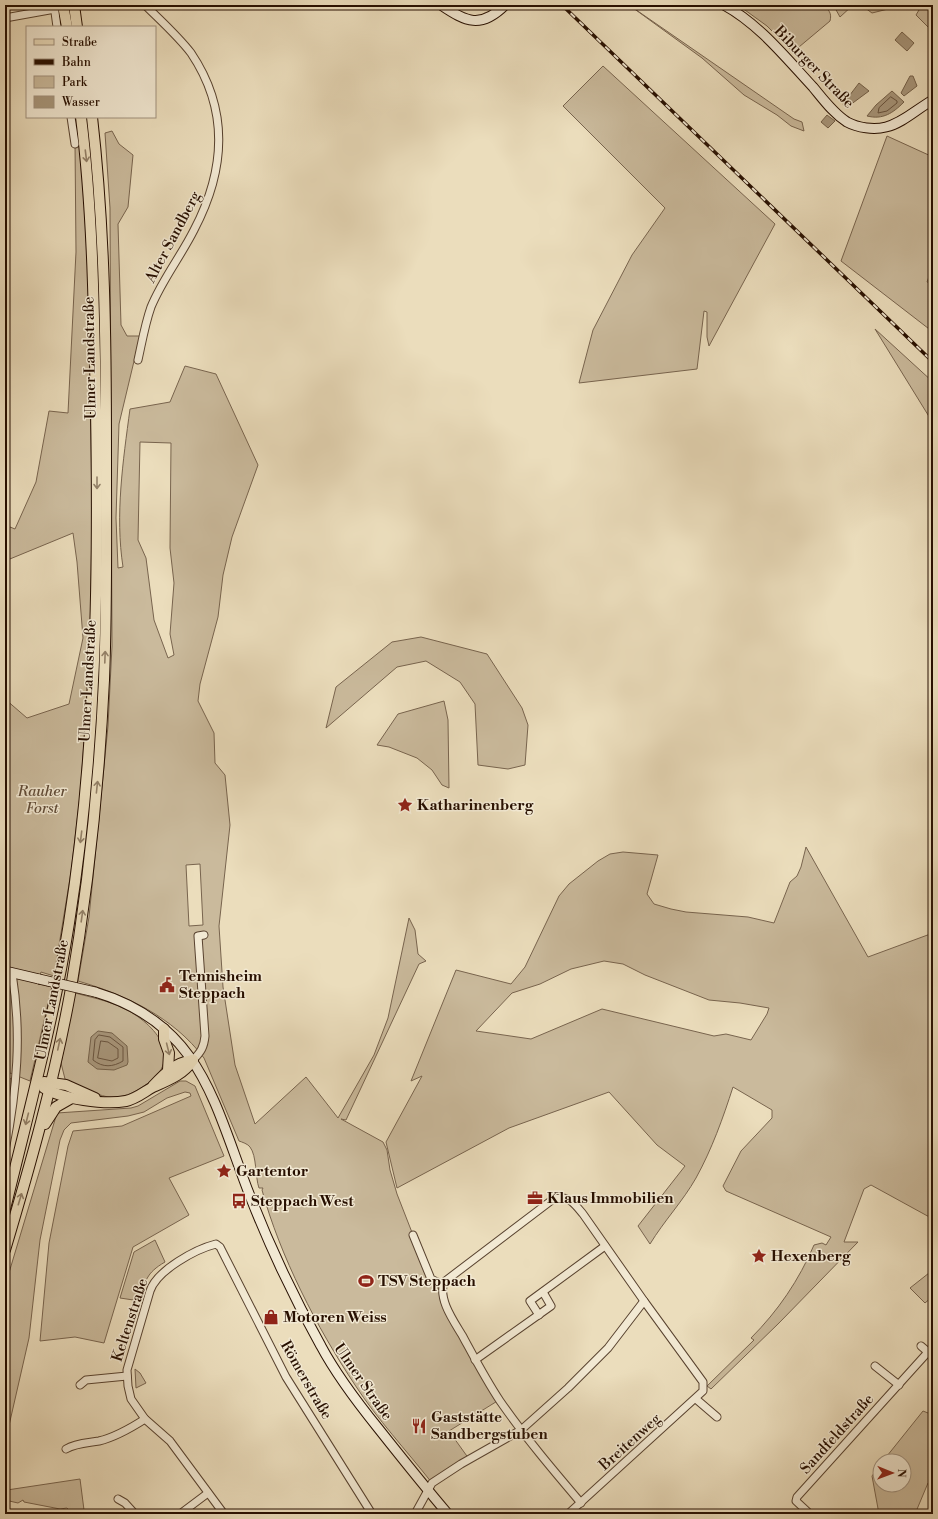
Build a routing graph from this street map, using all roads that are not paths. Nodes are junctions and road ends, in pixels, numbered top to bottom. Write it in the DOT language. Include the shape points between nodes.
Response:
graph roads {
  1 [pos="74,5"];
  2 [pos="145,5"];
  3 [pos="441,5"];
  4 [pos="505,5"];
  5 [pos="724,5"];
  6 [pos="57,6"];
  7 [pos="5,18"];
  8 [pos="57,26"];
  9 [pos="67,26"];
  10 [pos="78,26"];
  11 [pos="933,100"];
  12 [pos="71,118"];
  13 [pos="81,118"];
  14 [pos="92,118"];
  15 [pos="75,144"];
  16 [pos="138,360"];
  17 [pos="204,936"];
  18 [pos="9,972"];
  19 [pos="164,1029"];
  20 [pos="195,1057"];
  21 [pos="168,1070"];
  22 [pos="36,1082"];
  23 [pos="50,1086"];
  24 [pos="152,1088"];
  25 [pos="70,1099"];
  26 [pos="100,1101"];
  27 [pos="38,1138"];
  28 [pos="5,1151"];
  29 [pos="5,1209"];
  30 [pos="413,1235"];
  31 [pos="605,1246"];
  32 [pos="207,1248"];
  33 [pos="5,1250"];
  34 [pos="443,1285"];
  35 [pos="543,1292"];
  36 [pos="644,1301"];
  37 [pos="539,1315"];
  38 [pos="921,1346"];
  39 [pos="475,1360"];
  40 [pos="875,1366"];
  41 [pos="127,1376"];
  42 [pos="80,1384"];
  43 [pos="899,1386"];
  44 [pos="696,1399"];
  45 [pos="717,1417"];
  46 [pos="145,1419"];
  47 [pos="521,1430"];
  48 [pos="66,1449"];
  49 [pos="429,1491"];
  50 [pos="208,1493"];
  51 [pos="118,1499"];
  52 [pos="581,1503"];
  53 [pos="135,1514"];
  54 [pos="180,1514"];
  55 [pos="224,1514"];
  56 [pos="372,1514"];
  57 [pos="415,1514"];
  58 [pos="448,1514"];
  59 [pos="568,1514"];
  60 [pos="810,1514"];
  1 -- 10 [label="main road"];
  2 -- 16 [label="street, Alter Sandberg" via="189,51 202,70 214,102 219,132 219,160 212,190 194,230 152,306"];
  3 -- 4 [label="street" via="463,18 478,21 490,18"];
  5 -- 11 [label="street, Biburger Straße" via="760,32 836,113 848,122 867,128 886,127 901,121"];
  6 -- 7 [label="street"];
  6 -- 8 [label="street"];
  6 -- 9 [label="main road"];
  12 -- 15 [label="street"];
  13 -- 22 [label="main road, Ulmer Landstraße, one-way" via="90,196 95,323 97,569 94,679 87,774 75,878 56,995"];
  23 -- 14 [label="main road, Ulmer Landstraße, one-way" via="69,997 83,907 98,774 104,679 107,568 105,322 100,195"];
  17 -- 20 [label="street" via="198,936 205,1036 204,1045"];
  18 -- 19 [label="street, Ulmer Straße, bridge" via="94,992 131,1006"];
  18 -- 28 [label="street" via="18,1009 16,1080"];
  19 -- 20 [label="street, Ulmer Straße"];
  19 -- 21 [label="main road, one-way" via="164,1039 170,1053"];
  20 -- 21 [label="main road"];
  20 -- 24 [label="main road" via="187,1069"];
  20 -- 49 [label="street, Ulmer Straße" via="270,1243 322,1348 359,1405"];
  21 -- 24 [label="main road"];
  22 -- 23 [label="main road"];
  22 -- 29 [label="main road, Ulmer Landstraße, one-way"];
  23 -- 25 [label="main road"];
  23 -- 26 [label="main road" via="66,1085"];
  23 -- 27 [label="main road, Ulmer Landstraße"];
  24 -- 26 [label="main road" via="126,1101"];
  25 -- 26 [label="main road"];
  25 -- 27 [label="main road" via="50,1113"];
  33 -- 27 [label="main road, Ulmer Landstraße, one-way"];
  30 -- 34 [label="street" via="431,1279"];
  31 -- 34 [label="street" via="573,1202 566,1197 558,1197"];
  31 -- 35 [label="street"];
  31 -- 36 [label="street"];
  32 -- 41 [label="street, Keltenstraße" via="169,1268 159,1275 153,1284"];
  32 -- 56 [label="street, Römerstraße" via="216,1244 220,1247 286,1377"];
  34 -- 39 [label="street" via="442,1296"];
  35 -- 37 [label="street" via="551,1306"];
  35 -- 37 [label="street" via="530,1301"];
  36 -- 44 [label="street, Breitenweg" via="703,1382 704,1391"];
  36 -- 47 [label="street" via="608,1348"];
  37 -- 39 [label="street"];
  38 -- 43 [label="street, Sandfeldstraße" via="928,1352"];
  39 -- 47 [label="street"];
  40 -- 43 [label="street"];
  41 -- 42 [label="street" via="86,1380"];
  41 -- 46 [label="street, Keltenstraße" via="131,1399"];
  43 -- 60 [label="street, Sandfeldstraße" via="797,1497 796,1501"];
  44 -- 45 [label="street"];
  44 -- 52 [label="street, Breitenweg"];
  46 -- 48 [label="street" via="111,1437 72,1445"];
  46 -- 50 [label="street, Keltenstraße" via="170,1441"];
  47 -- 49 [label="street" via="432,1483"];
  47 -- 52 [label="street"];
  49 -- 57 [label="street"];
  49 -- 58 [label="street, Ulmer Straße"];
  50 -- 54 [label="street"];
  50 -- 55 [label="street, Keltenstraße"];
  51 -- 53 [label="street"];
  52 -- 59 [label="street, Breitenweg"];
}
